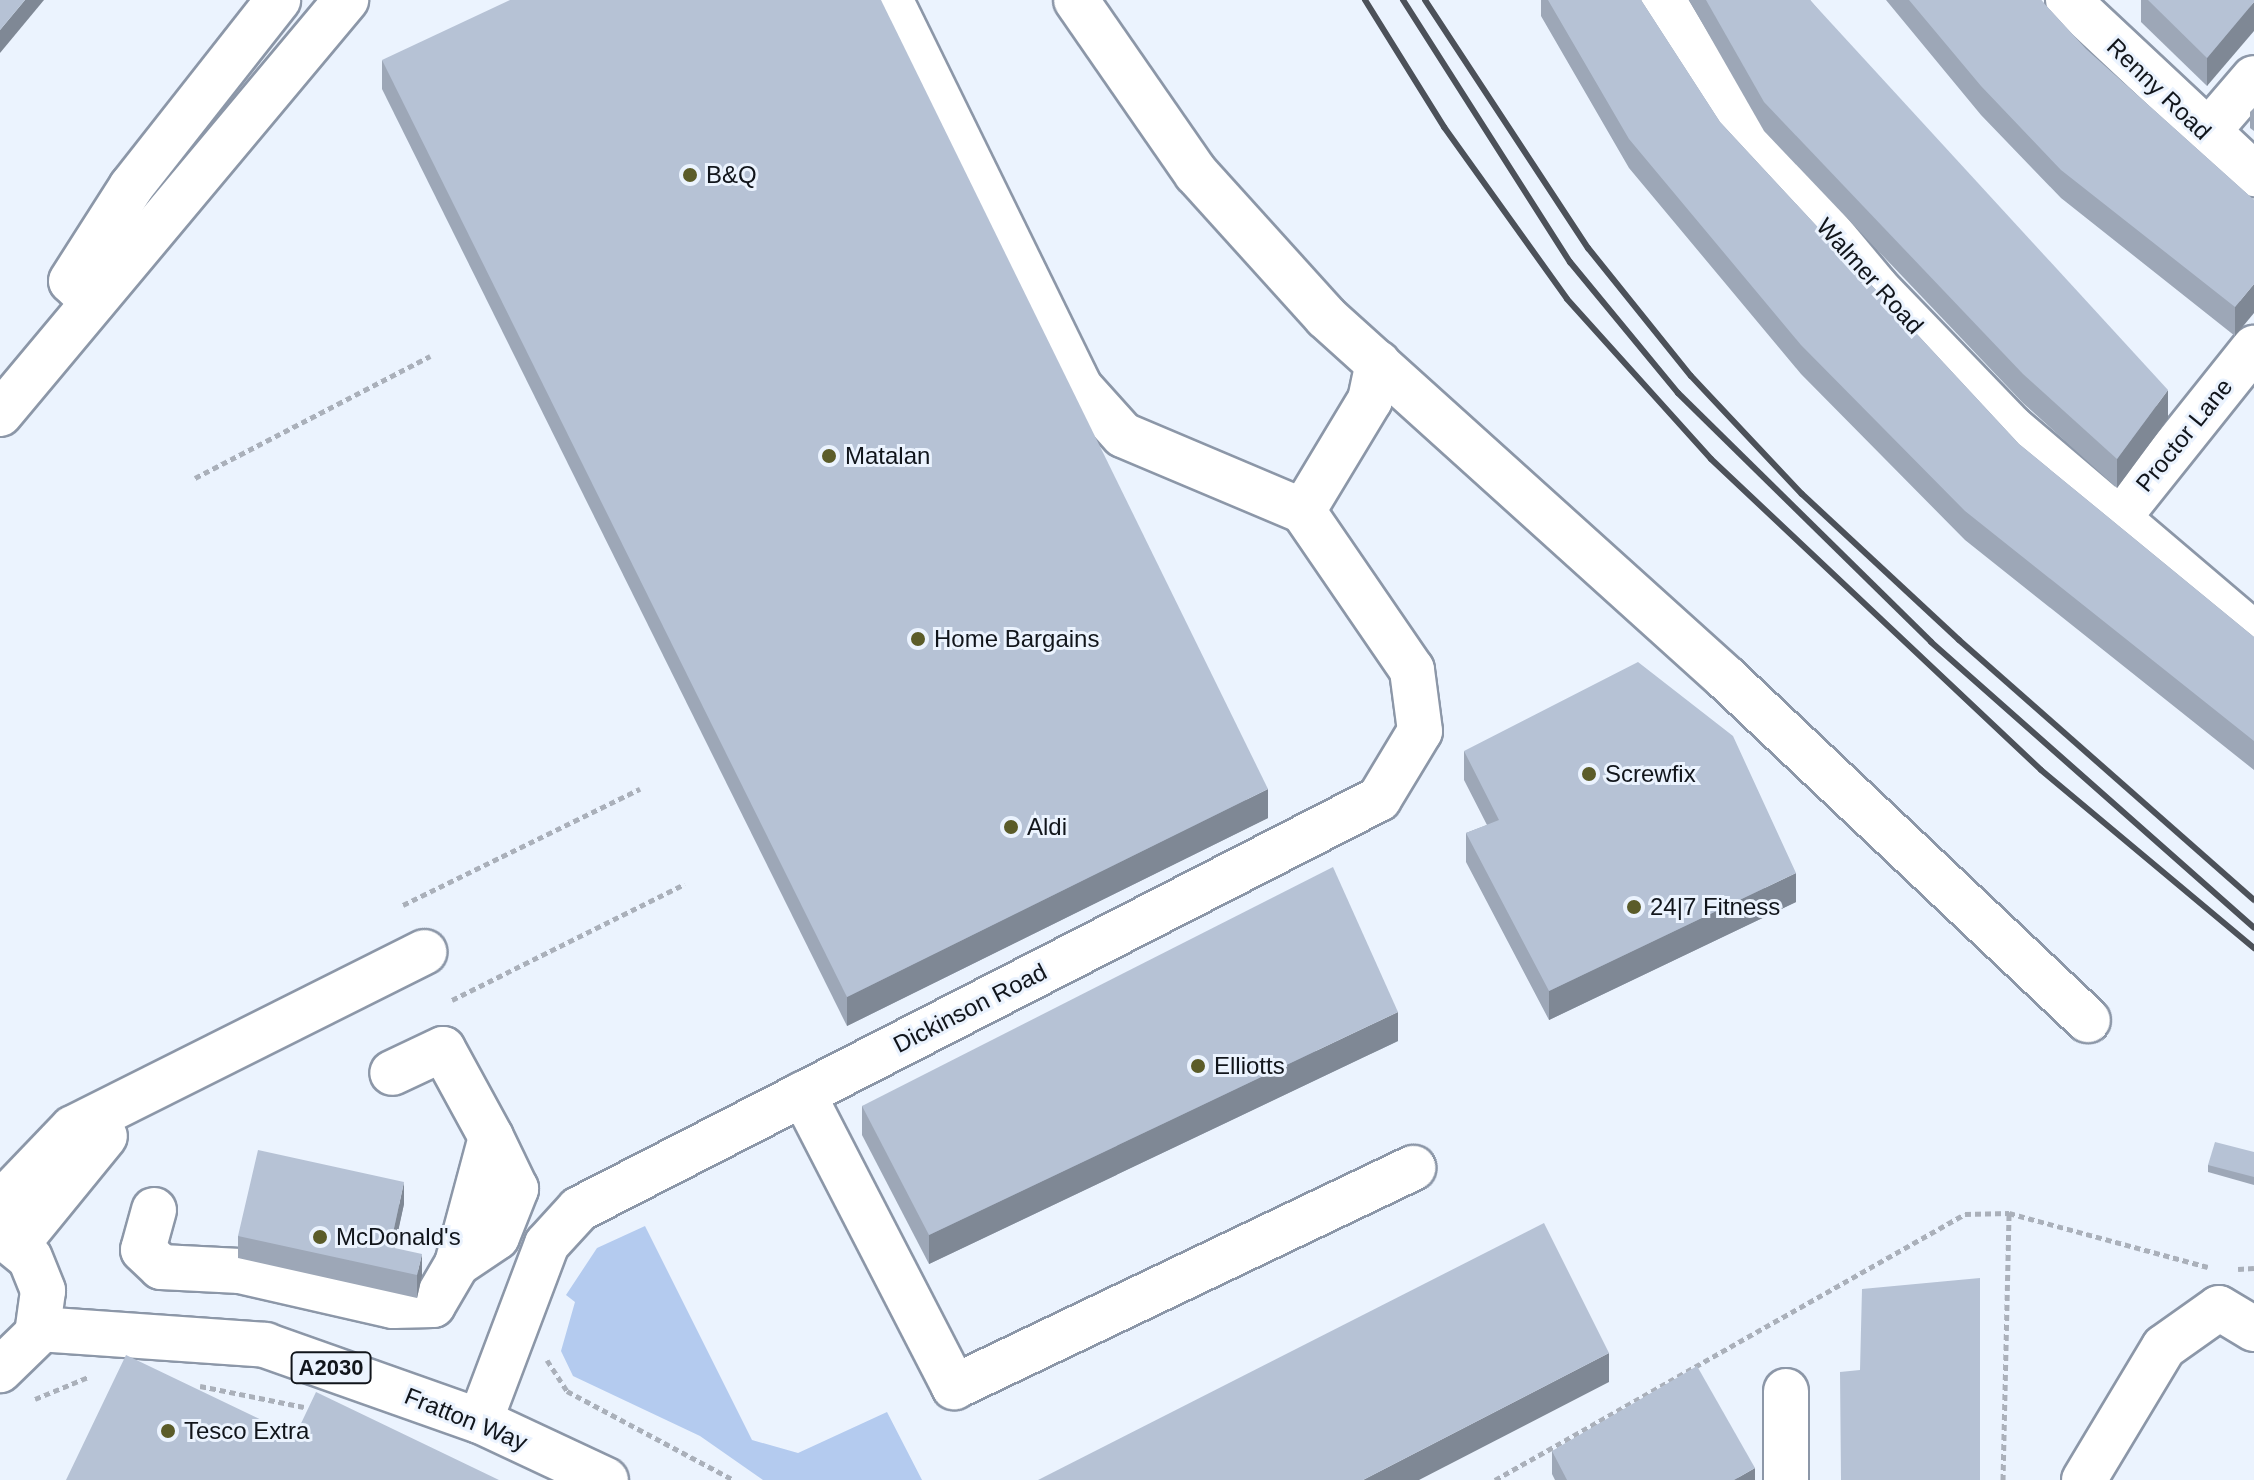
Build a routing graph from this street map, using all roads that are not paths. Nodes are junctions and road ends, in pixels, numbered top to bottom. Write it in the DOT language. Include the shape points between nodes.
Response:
graph roads {
  1 [pos="278,0"];
  2 [pos="346,0"];
  3 [pos="890,0"];
  4 [pos="1076,0"];
  5 [pos="1663,0"];
  6 [pos="2068,0"];
  7 [pos="2254,78"];
  8 [pos="2205,135"];
  9 [pos="2254,174"];
  10 [pos="93,302"];
  11 [pos="2254,348"];
  12 [pos="1378,363"];
  13 [pos="0,414"];
  14 [pos="1303,511"];
  15 [pos="2115,522"];
  16 [pos="2254,634"];
  17 [pos="424,952"];
  18 [pos="2088,1020"];
  19 [pos="392,1073"];
  20 [pos="803,1094"];
  21 [pos="136,1101"];
  22 [pos="491,1137"];
  23 [pos="1413,1168"];
  24 [pos="0,1204"];
  25 [pos="154,1210"];
  26 [pos="503,1223"];
  27 [pos="9,1239"];
  28 [pos="547,1244"];
  29 [pos="457,1264"];
  30 [pos="39,1329"];
  31 [pos="2254,1329"];
  32 [pos="14,1386"];
  33 [pos="1786,1391"];
  34 [pos="480,1421"];
  35 [pos="606,1480"];
  36 [pos="1786,1480"];
  37 [pos="2084,1480"];
  1 -- 10 [label="street" via="131,187 71,281"];
  2 -- 10 [label="street"];
  3 -- 14 [label="street" via="1080,387 1123,435"];
  4 -- 12 [label="street" via="1196,173"];
  5 -- 15 [label="street, Walmer Road" via="1730,112 1877,288"];
  6 -- 8 [label="street, Renny Road"];
  7 -- 8 [label="street"];
  8 -- 9 [label="street, Renny Road"];
  10 -- 13 [label="street"];
  11 -- 15 [label="street, Proctor Lane"];
  12 -- 14 [label="street" via="1370,400"];
  12 -- 18 [label="street" via="1726,678"];
  14 -- 20 [label="street, Dickinson Road" via="1412,670 1420,731 1379,799"];
  15 -- 16 [label="street, Walmer Road"];
  17 -- 21 [label="street"];
  19 -- 22 [label="street" via="443,1049"];
  20 -- 23 [label="street" via="954,1387"];
  20 -- 28 [label="street, Dickinson Road" via="579,1209"];
  21 -- 24 [label="street" via="73,1128"];
  21 -- 27 [label="street"];
  22 -- 26 [label="street" via="516,1189"];
  22 -- 29 [label="street"];
  25 -- 29 [label="street" via="143,1250 161,1267 297,1280 393,1306 433,1305"];
  26 -- 28 [label="street"];
  26 -- 29 [label="street" via="497,1237"];
  27 -- 30 [label="street" via="43,1291"];
  28 -- 34 [label="street, Dickinson Road"];
  30 -- 32 [label="street" via="23,1354"];
  30 -- 34 [label="street, Fratton Way / A2030" via="265,1345"];
  31 -- 37 [label="street" via="2219,1308 2164,1347"];
  33 -- 36 [label="street"];
  34 -- 35 [label="street, Fratton Way / A2030"];
}
